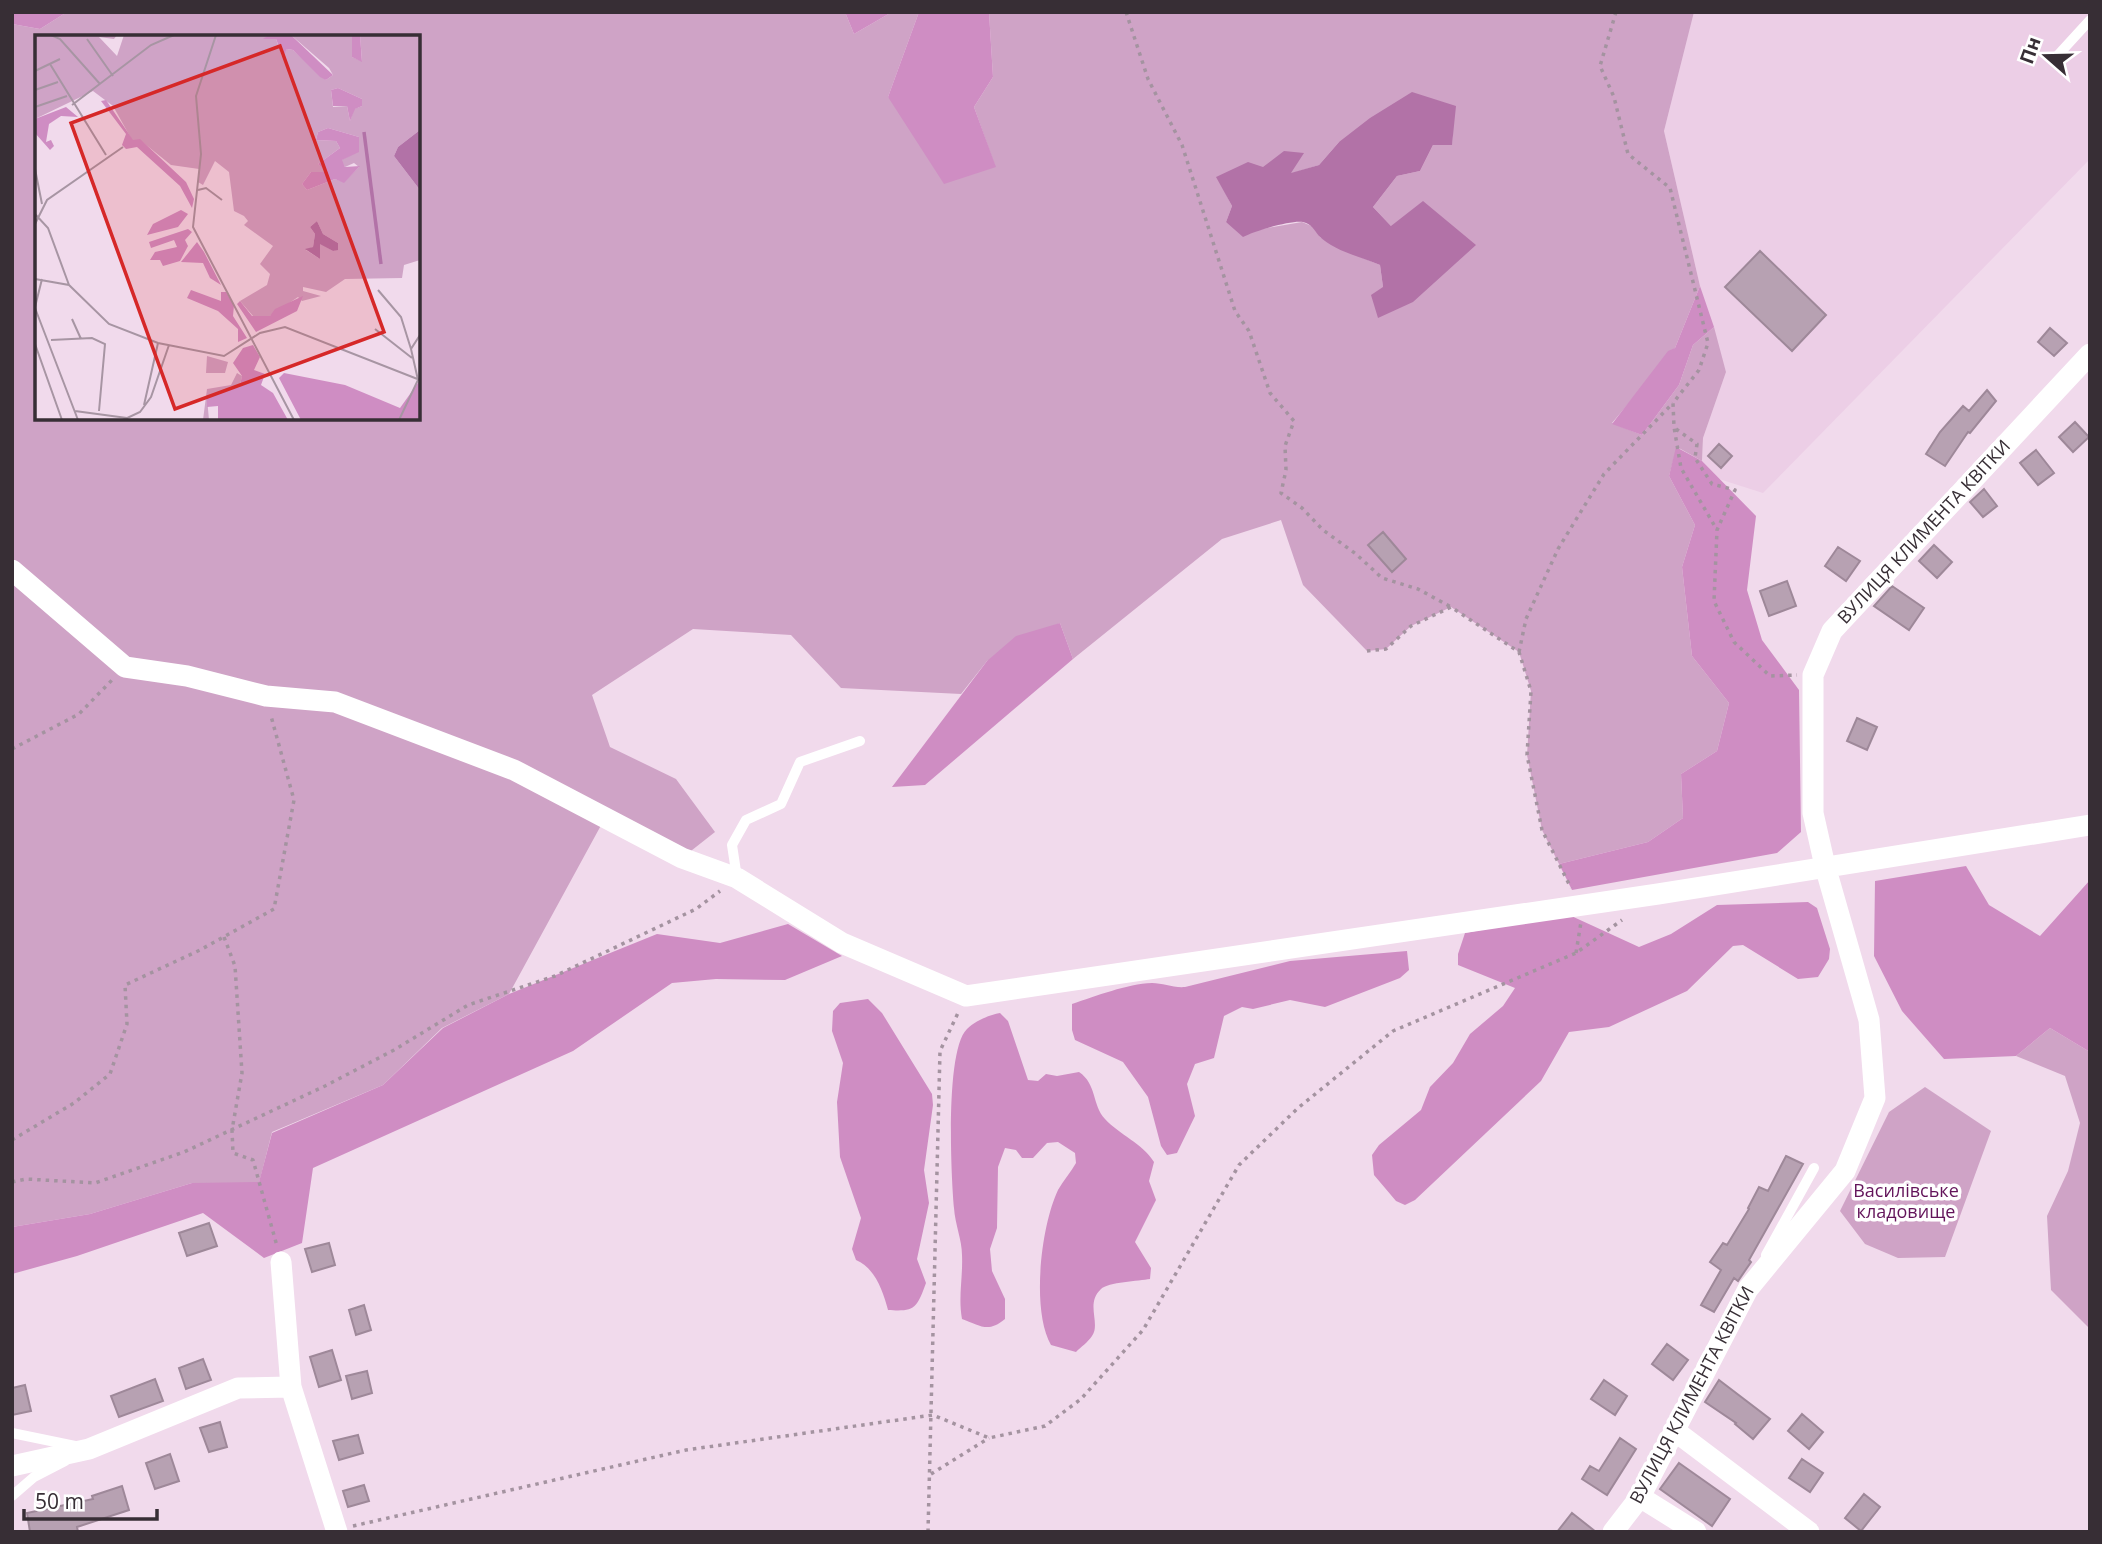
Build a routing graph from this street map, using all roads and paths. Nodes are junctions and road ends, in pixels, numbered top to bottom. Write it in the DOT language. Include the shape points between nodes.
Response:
graph roads {
  1 [pos="1126,12"];
  2 [pos="1616,12"];
  3 [pos="2090,20"];
  4 [pos="2058,55"];
  5 [pos="2090,354"];
  6 [pos="1673,403"];
  7 [pos="1674,427"];
  8 [pos="1717,530"];
  9 [pos="12,570"];
  10 [pos="1451,607"];
  11 [pos="1367,651"];
  12 [pos="1519,652"];
  13 [pos="125,667"];
  14 [pos="1813,675"];
  15 [pos="266,696"];
  16 [pos="860,741"];
  17 [pos="12,749"];
  18 [pos="2090,825"];
  19 [pos="1825,866"];
  20 [pos="737,878"];
  21 [pos="1578,897"];
  22 [pos="1627,916"];
  23 [pos="224,937"];
  24 [pos="1576,953"];
  25 [pos="966,996"];
  26 [pos="232,1130"];
  27 [pos="12,1140"];
  28 [pos="1814,1168"];
  29 [pos="12,1182"];
  30 [pos="281,1262"];
  31 [pos="1748,1289"];
  32 [pos="291,1387"];
  33 [pos="933,1415"];
  34 [pos="1675,1431"];
  35 [pos="12,1433"];
  36 [pos="989,1438"];
  37 [pos="89,1449"];
  38 [pos="12,1466"];
  39 [pos="930,1474"];
  40 [pos="12,1496"];
  41 [pos="1640,1497"];
  42 [pos="336,1531"];
  43 [pos="928,1532"];
  44 [pos="1613,1532"];
  45 [pos="1696,1532"];
  46 [pos="1808,1532"];
  1 -- 10 [label="path" via="1148,79 1182,145 1235,312 1249,331 1270,393 1294,421 1285,446 1286,470 1280,493 1382,578 1419,589"];
  2 -- 6 [label="path" via="1600,66 1614,97 1628,154 1670,188 1708,343 1699,370"];
  3 -- 4 [label="lane"];
  5 -- 14 [label="street, ВУЛИЦЯ КЛИМЕНТА КВІТКИ" via="1832,631"];
  6 -- 7 [label="path"];
  6 -- 12 [label="path" via="1597,485 1553,560 1526,619"];
  7 -- 8 [label="path" via="1681,468"];
  7 -- 8 [label="path" via="1697,444 1695,458 1712,484 1735,490"];
  8 -- 14 [label="path" via="1714,601 1734,642 1770,676"];
  9 -- 13 [label="street"];
  10 -- 11 [label="path" via="1411,626 1386,649"];
  10 -- 12 [label="path"];
  12 -- 21 [label="path" via="1531,691 1527,755 1542,830"];
  13 -- 15 [label="street" via="187,676"];
  13 -- 17 [label="path" via="79,714"];
  14 -- 19 [label="street, ВУЛИЦЯ КЛИМЕНТА КВІТКИ" via="1814,813"];
  15 -- 20 [label="street" via="335,702 514,771 682,858"];
  15 -- 23 [label="path" via="294,800 274,909"];
  16 -- 20 [label="lane" via="800,762 781,804 746,820 733,845"];
  18 -- 19 [label="street"];
  19 -- 21 [label="street"];
  19 -- 31 [label="street, ВУЛИЦЯ КЛИМЕНТА КВІТКИ" via="1868,1020 1875,1098 1845,1171"];
  20 -- 25 [label="street" via="842,943"];
  20 -- 26 [label="path" via="696,909 555,976 468,1005 394,1050"];
  21 -- 24 [label="path"];
  21 -- 25 [label="street"];
  22 -- 24 [label="path"];
  23 -- 26 [label="path" via="235,966 242,1073"];
  23 -- 27 [label="path" via="125,985 127,1024 110,1074 74,1103"];
  24 -- 36 [label="path" via="1393,1031 1298,1108 1239,1165 1143,1330 1081,1399 1045,1426"];
  25 -- 33 [label="path" via="940,1051"];
  26 -- 29 [label="path" via="184,1152 95,1182"];
  26 -- 30 [label="path" via="233,1153 253,1160"];
  28 -- 31 [label="lane"];
  30 -- 32 [label="street"];
  31 -- 34 [label="street, ВУЛИЦЯ КЛИМЕНТА КВІТКИ"];
  32 -- 37 [label="street" via="239,1388"];
  32 -- 42 [label="street"];
  33 -- 36 [label="path"];
  33 -- 39 [label="path"];
  33 -- 42 [label="path" via="686,1450"];
  34 -- 41 [label="street, ВУЛИЦЯ КЛИМЕНТА КВІТКИ"];
  34 -- 46 [label="street"];
  35 -- 37 [label="lane"];
  36 -- 39 [label="path"];
  37 -- 38 [label="street"];
  37 -- 40 [label="lane" via="34,1477"];
  39 -- 43 [label="path"];
  41 -- 44 [label="street, ВУЛИЦЯ КЛИМЕНТА КВІТКИ"];
  41 -- 45 [label="street"];
}
